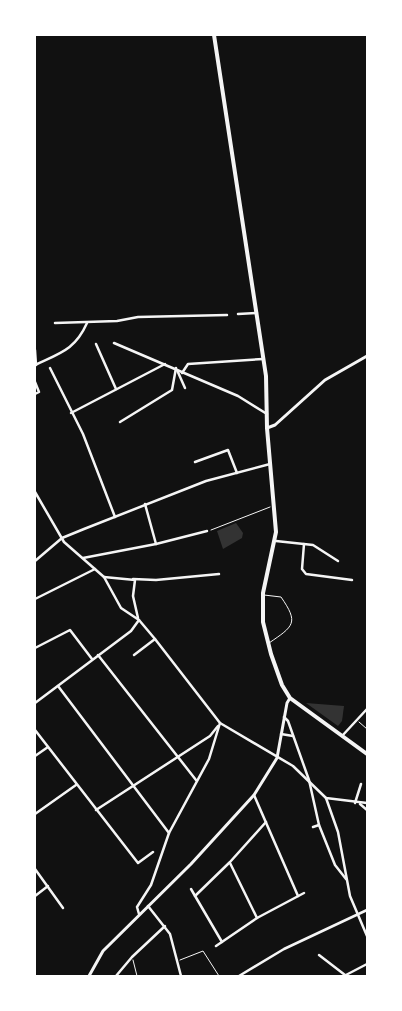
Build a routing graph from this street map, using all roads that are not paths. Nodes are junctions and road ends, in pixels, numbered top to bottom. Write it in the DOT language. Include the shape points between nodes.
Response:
graph roads {
  1 [pos="214,35"];
  2 [pos="257,313"];
  3 [pos="227,314"];
  4 [pos="238,314"];
  5 [pos="55,323"];
  6 [pos="87,323"];
  7 [pos="114,343"];
  8 [pos="96,344"];
  9 [pos="35,350"];
  10 [pos="367,356"];
  11 [pos="264,359"];
  12 [pos="165,364"];
  13 [pos="35,365"];
  14 [pos="50,368"];
  15 [pos="176,368"];
  16 [pos="182,373"];
  17 [pos="35,382"];
  18 [pos="185,388"];
  19 [pos="116,389"];
  20 [pos="35,394"];
  21 [pos="72,413"];
  22 [pos="266,414"];
  23 [pos="120,422"];
  24 [pos="267,428"];
  25 [pos="195,462"];
  26 [pos="270,464"];
  27 [pos="237,473"];
  28 [pos="35,492"];
  29 [pos="145,504"];
  30 [pos="115,516"];
  31 [pos="207,531"];
  32 [pos="62,538"];
  33 [pos="276,541"];
  34 [pos="156,544"];
  35 [pos="304,544"];
  36 [pos="83,558"];
  37 [pos="35,561"];
  38 [pos="338,561"];
  39 [pos="95,569"];
  40 [pos="219,574"];
  41 [pos="104,577"];
  42 [pos="133,579"];
  43 [pos="352,580"];
  44 [pos="263,595"];
  45 [pos="35,598"];
  46 [pos="139,620"];
  47 [pos="155,639"];
  48 [pos="268,643"];
  49 [pos="35,648"];
  50 [pos="98,655"];
  51 [pos="134,655"];
  52 [pos="92,659"];
  53 [pos="58,686"];
  54 [pos="290,698"];
  55 [pos="36,701"];
  56 [pos="367,709"];
  57 [pos="284,717"];
  58 [pos="220,723"];
  59 [pos="35,730"];
  60 [pos="281,734"];
  61 [pos="293,736"];
  62 [pos="342,736"];
  63 [pos="48,747"];
  64 [pos="367,754"];
  65 [pos="35,756"];
  66 [pos="177,757"];
  67 [pos="276,758"];
  68 [pos="196,780"];
  69 [pos="309,780"];
  70 [pos="76,784"];
  71 [pos="134,784"];
  72 [pos="361,784"];
  73 [pos="254,795"];
  74 [pos="326,798"];
  75 [pos="355,803"];
  76 [pos="359,803"];
  77 [pos="367,803"];
  78 [pos="96,810"];
  79 [pos="367,810"];
  80 [pos="35,814"];
  81 [pos="266,822"];
  82 [pos="320,824"];
  83 [pos="314,827"];
  84 [pos="169,833"];
  85 [pos="153,852"];
  86 [pos="230,862"];
  87 [pos="35,869"];
  88 [pos="346,879"];
  89 [pos="48,886"];
  90 [pos="190,889"];
  91 [pos="304,893"];
  92 [pos="35,896"];
  93 [pos="195,896"];
  94 [pos="298,896"];
  95 [pos="148,906"];
  96 [pos="62,908"];
  97 [pos="367,910"];
  98 [pos="139,914"];
  99 [pos="357,914"];
  100 [pos="257,918"];
  101 [pos="165,926"];
  102 [pos="367,936"];
  103 [pos="222,942"];
  104 [pos="216,946"];
  105 [pos="319,955"];
  106 [pos="367,964"];
  107 [pos="344,975"];
  108 [pos="89,976"];
  109 [pos="116,976"];
  110 [pos="181,976"];
  111 [pos="238,976"];
  1 -- 2 [label="main road"];
  2 -- 4 [label="street"];
  2 -- 11 [label="main road"];
  3 -- 6 [label="street" via="138,317"];
  5 -- 6 [label="street"];
  6 -- 13 [label="street" via="69,349"];
  7 -- 12 [label="street"];
  8 -- 19 [label="street"];
  9 -- 13 [label="street"];
  10 -- 24 [label="street" via="325,380 275,425"];
  11 -- 16 [label="street" via="188,364"];
  11 -- 22 [label="main road"];
  12 -- 15 [label="street"];
  12 -- 19 [label="street"];
  14 -- 21 [label="street"];
  15 -- 16 [label="street"];
  15 -- 18 [label="street"];
  15 -- 23 [label="street" via="172,390"];
  16 -- 22 [label="street" via="238,396"];
  17 -- 20 [label="street" via="39,392"];
  19 -- 21 [label="street"];
  21 -- 30 [label="street"];
  22 -- 24 [label="main road"];
  24 -- 26 [label="main road"];
  25 -- 27 [label="street" via="228,450"];
  26 -- 27 [label="street"];
  26 -- 33 [label="main road"];
  27 -- 29 [label="street"];
  28 -- 32 [label="street"];
  29 -- 30 [label="street"];
  29 -- 34 [label="street"];
  30 -- 32 [label="street"];
  31 -- 34 [label="street"];
  32 -- 36 [label="street"];
  32 -- 37 [label="street"];
  33 -- 35 [label="street"];
  33 -- 44 [label="main road"];
  34 -- 36 [label="street"];
  35 -- 38 [label="street" via="313,545"];
  35 -- 43 [label="street" via="302,569 306,574"];
  36 -- 39 [label="street"];
  39 -- 41 [label="street"];
  39 -- 45 [label="street"];
  40 -- 42 [label="street"];
  41 -- 42 [label="street"];
  41 -- 46 [label="street" via="121,608"];
  42 -- 46 [label="street" via="136,582 133,596"];
  44 -- 48 [label="main road" via="263,622"];
  44 -- 48 [label="lane" via="281,597 294,620 292,626"];
  46 -- 47 [label="street"];
  46 -- 50 [label="street"];
  47 -- 51 [label="street"];
  47 -- 58 [label="street"];
  48 -- 54 [label="main road" via="277,674"];
  49 -- 52 [label="street" via="70,630"];
  50 -- 52 [label="street"];
  50 -- 66 [label="street"];
  52 -- 53 [label="street"];
  53 -- 55 [label="street"];
  53 -- 71 [label="street"];
  54 -- 57 [label="street"];
  54 -- 62 [label="main road"];
  56 -- 62 [label="street"];
  57 -- 60 [label="street"];
  57 -- 61 [label="street"];
  58 -- 66 [label="street" via="215,732"];
  58 -- 67 [label="street"];
  58 -- 68 [label="street" via="208,759"];
  59 -- 63 [label="street"];
  60 -- 61 [label="street"];
  60 -- 67 [label="street"];
  61 -- 69 [label="street"];
  62 -- 64 [label="main road"];
  63 -- 65 [label="street"];
  63 -- 70 [label="street"];
  66 -- 68 [label="street"];
  66 -- 71 [label="street"];
  67 -- 69 [label="street" via="294,766"];
  67 -- 73 [label="street"];
  68 -- 84 [label="street"];
  69 -- 74 [label="street"];
  69 -- 82 [label="street"];
  70 -- 78 [label="street"];
  70 -- 80 [label="street"];
  71 -- 78 [label="street"];
  71 -- 84 [label="street"];
  72 -- 75 [label="street"];
  73 -- 81 [label="street"];
  73 -- 95 [label="street"];
  74 -- 75 [label="street"];
  74 -- 88 [label="street" via="338,832"];
  75 -- 76 [label="street"];
  76 -- 77 [label="street"];
  76 -- 79 [label="street"];
  78 -- 85 [label="street" via="138,862"];
  81 -- 86 [label="street"];
  81 -- 94 [label="street"];
  82 -- 83 [label="street"];
  82 -- 88 [label="street" via="335,865"];
  84 -- 98 [label="street" via="151,885 137,907"];
  86 -- 93 [label="street"];
  86 -- 100 [label="street"];
  87 -- 89 [label="street"];
  88 -- 99 [label="street"];
  89 -- 92 [label="street"];
  89 -- 96 [label="street"];
  90 -- 93 [label="street"];
  91 -- 94 [label="street"];
  93 -- 103 [label="street"];
  94 -- 100 [label="street"];
  95 -- 98 [label="street"];
  95 -- 101 [label="street"];
  97 -- 99 [label="street"];
  98 -- 108 [label="street" via="103,951"];
  99 -- 102 [label="street"];
  99 -- 111 [label="street" via="284,949"];
  100 -- 103 [label="street"];
  101 -- 109 [label="street"];
  101 -- 110 [label="street"];
  103 -- 104 [label="street"];
  105 -- 107 [label="street"];
  106 -- 107 [label="street"];
}
